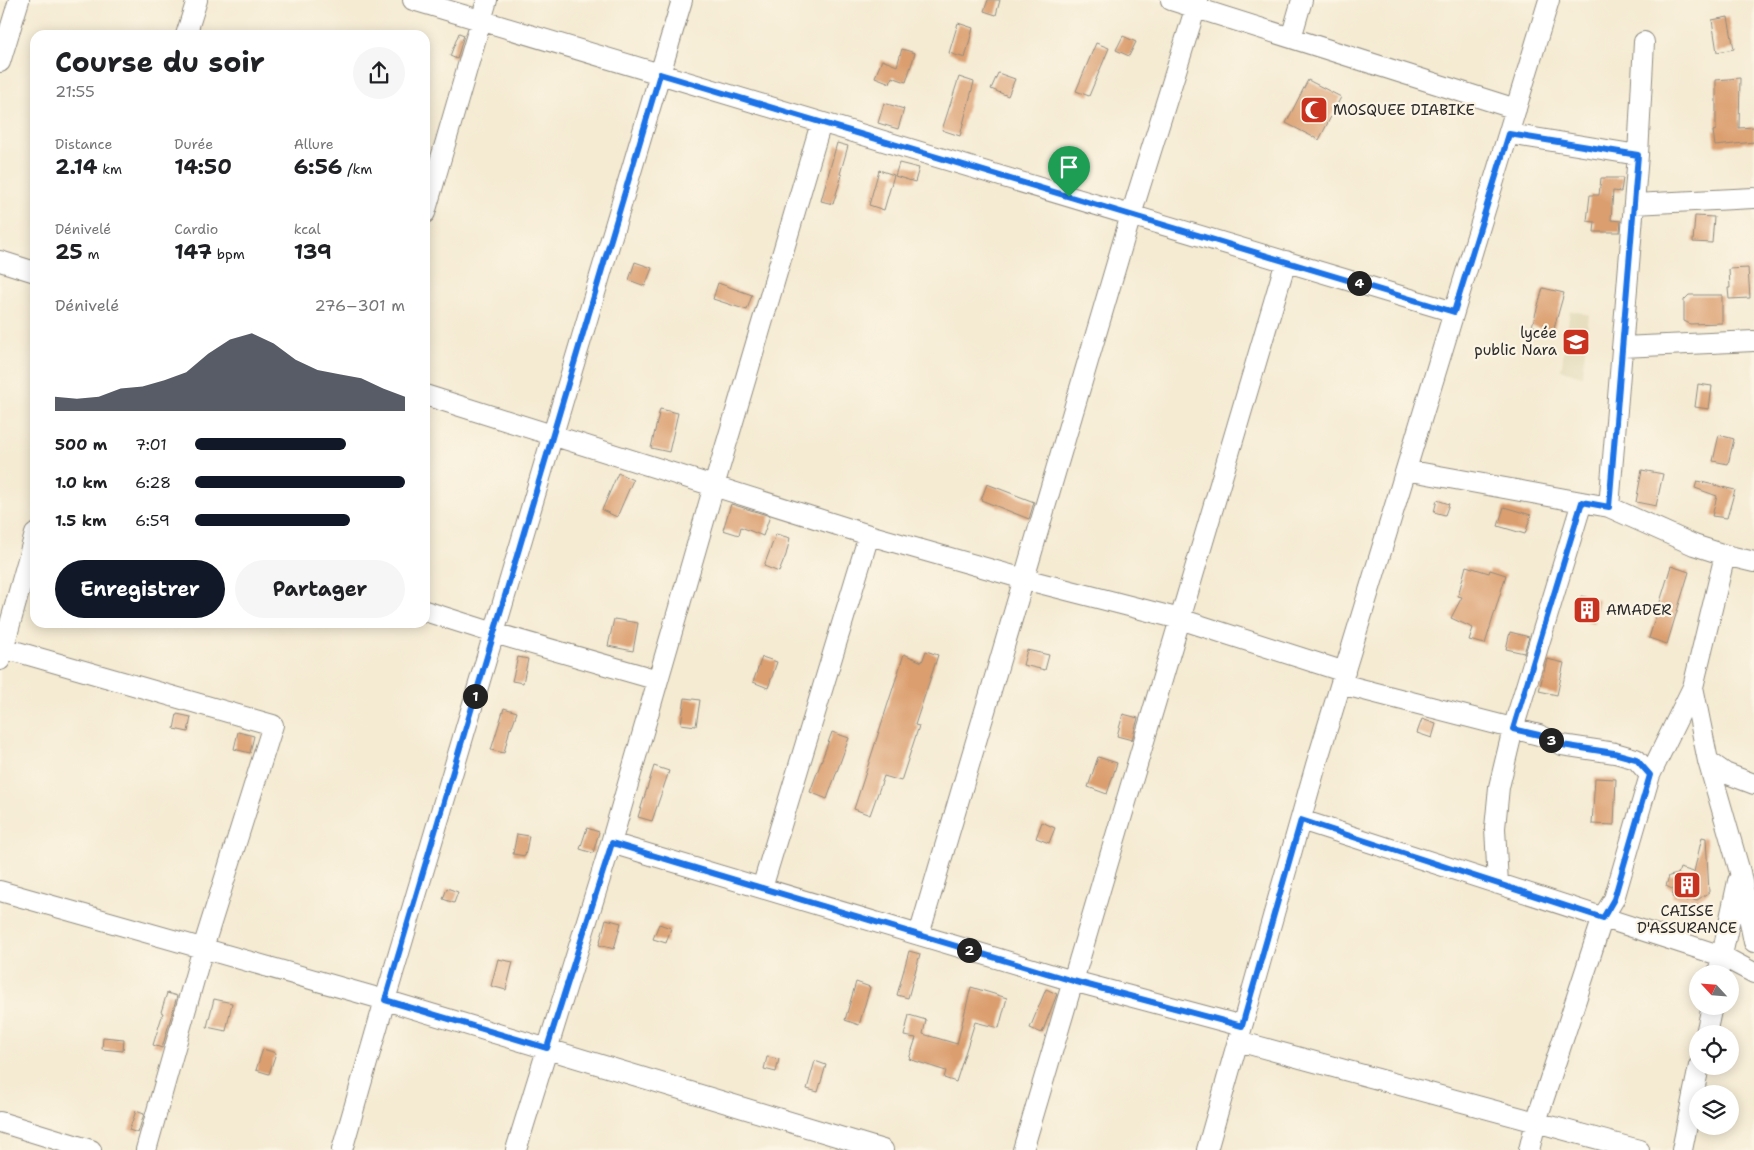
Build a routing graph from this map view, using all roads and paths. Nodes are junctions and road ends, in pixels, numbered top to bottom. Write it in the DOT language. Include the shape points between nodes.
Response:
graph roads {
  1 [pos="18,0"];
  2 [pos="197,0"];
  3 [pos="413,0"];
  4 [pos="487,0"];
  5 [pos="682,0"];
  6 [pos="1171,0"];
  7 [pos="1302,0"];
  8 [pos="1549,0"];
  9 [pos="1197,4"];
  10 [pos="482,20"];
  11 [pos="188,30"];
  12 [pos="1291,38"];
  13 [pos="1644,42"];
  14 [pos="0,62"];
  15 [pos="660,74"];
  16 [pos="1516,109"];
  17 [pos="821,123"];
  18 [pos="1509,134"];
  19 [pos="1638,155"];
  20 [pos="430,196"];
  21 [pos="1754,198"];
  22 [pos="1634,204"];
  23 [pos="1131,215"];
  24 [pos="0,261"];
  25 [pos="1286,262"];
  26 [pos="30,270"];
  27 [pos="1454,312"];
  28 [pos="1754,341"];
  29 [pos="1622,346"];
  30 [pos="430,396"];
  31 [pos="553,435"];
  32 [pos="1406,470"];
  33 [pos="714,486"];
  34 [pos="1582,502"];
  35 [pos="1609,507"];
  36 [pos="869,535"];
  37 [pos="30,552"];
  38 [pos="1724,555"];
  39 [pos="1754,562"];
  40 [pos="1024,579"];
  41 [pos="430,613"];
  42 [pos="1180,619"];
  43 [pos="494,633"];
  44 [pos="2,654"];
  45 [pos="1343,678"];
  46 [pos="658,680"];
  47 [pos="1693,687"];
  48 [pos="1513,729"];
  49 [pos="1708,761"];
  50 [pos="1650,775"];
  51 [pos="1754,784"];
  52 [pos="1301,820"];
  53 [pos="612,843"];
  54 [pos="1740,872"];
  55 [pos="1498,884"];
  56 [pos="762,888"];
  57 [pos="0,891"];
  58 [pos="1603,918"];
  59 [pos="919,935"];
  60 [pos="1754,942"];
  61 [pos="203,948"];
  62 [pos="1720,965"];
  63 [pos="1739,969"];
  64 [pos="1754,972"];
  65 [pos="1073,981"];
  66 [pos="385,1000"];
  67 [pos="1240,1033"];
  68 [pos="547,1048"];
  69 [pos="1697,1075"];
  70 [pos="0,1122"];
  71 [pos="1536,1122"];
  72 [pos="91,1150"];
  73 [pos="146,1150"];
  74 [pos="342,1150"];
  75 [pos="516,1150"];
  76 [pos="883,1150"];
  77 [pos="1023,1150"];
  78 [pos="1207,1150"];
  79 [pos="1529,1150"];
  80 [pos="1639,1150"];
  81 [pos="1682,1150"];
  1 -- 14 [label="street"];
  2 -- 11 [label="street"];
  3 -- 10 [label="street"];
  4 -- 10 [label="street"];
  5 -- 15 [label="street"];
  6 -- 9 [label="street"];
  7 -- 12 [label="street"];
  8 -- 16 [label="street"];
  9 -- 12 [label="street"];
  9 -- 23 [label="street"];
  10 -- 15 [label="street"];
  10 -- 20 [label="street"];
  12 -- 16 [label="street"];
  13 -- 19 [label="street"];
  15 -- 17 [label="street"];
  15 -- 31 [label="street"];
  16 -- 18 [label="street"];
  17 -- 23 [label="street"];
  17 -- 33 [label="street"];
  18 -- 19 [label="street"];
  18 -- 27 [label="street"];
  19 -- 22 [label="street"];
  21 -- 22 [label="street"];
  22 -- 29 [label="street"];
  23 -- 25 [label="street"];
  23 -- 40 [label="street"];
  24 -- 26 [label="street"];
  25 -- 27 [label="street"];
  25 -- 42 [label="street"];
  27 -- 32 [label="street"];
  28 -- 29 [label="street"];
  29 -- 35 [label="street"];
  30 -- 31 [label="street"];
  31 -- 33 [label="street"];
  31 -- 43 [label="street"];
  32 -- 34 [label="street"];
  32 -- 45 [label="street"];
  33 -- 36 [label="street"];
  33 -- 46 [label="street"];
  34 -- 35 [label="street"];
  34 -- 48 [label="street"];
  35 -- 38 [label="street"];
  36 -- 40 [label="street"];
  36 -- 56 [label="street"];
  37 -- 44 [label="street"];
  38 -- 39 [label="street"];
  38 -- 47 [label="street"];
  40 -- 42 [label="street"];
  40 -- 59 [label="street"];
  41 -- 43 [label="street"];
  42 -- 45 [label="street"];
  42 -- 65 [label="street"];
  43 -- 46 [label="street"];
  43 -- 66 [label="street"];
  44 -- 61 [label="street" via="273,726"];
  45 -- 48 [label="street"];
  45 -- 52 [label="street"];
  46 -- 53 [label="street"];
  47 -- 49 [label="street"];
  47 -- 50 [label="street"];
  48 -- 50 [label="street" via="1562,745 1636,759"];
  48 -- 55 [label="street" via="1499,787 1496,820"];
  49 -- 51 [label="street" via="1724,773"];
  49 -- 54 [label="street"];
  50 -- 58 [label="street" via="1614,899"];
  52 -- 55 [label="street"];
  52 -- 67 [label="street"];
  53 -- 56 [label="street"];
  53 -- 68 [label="street"];
  54 -- 60 [label="street"];
  54 -- 62 [label="street"];
  55 -- 58 [label="street"];
  56 -- 59 [label="street"];
  57 -- 61 [label="street"];
  58 -- 62 [label="street"];
  58 -- 71 [label="street"];
  59 -- 65 [label="street"];
  61 -- 66 [label="street"];
  61 -- 73 [label="street"];
  63 -- 64 [label="street"];
  65 -- 67 [label="street"];
  65 -- 77 [label="street"];
  66 -- 68 [label="street"];
  66 -- 74 [label="street"];
  67 -- 71 [label="street"];
  67 -- 78 [label="street"];
  68 -- 75 [label="street"];
  68 -- 76 [label="street"];
  69 -- 81 [label="street"];
  70 -- 72 [label="street"];
  71 -- 79 [label="street"];
  71 -- 80 [label="street"];
}
